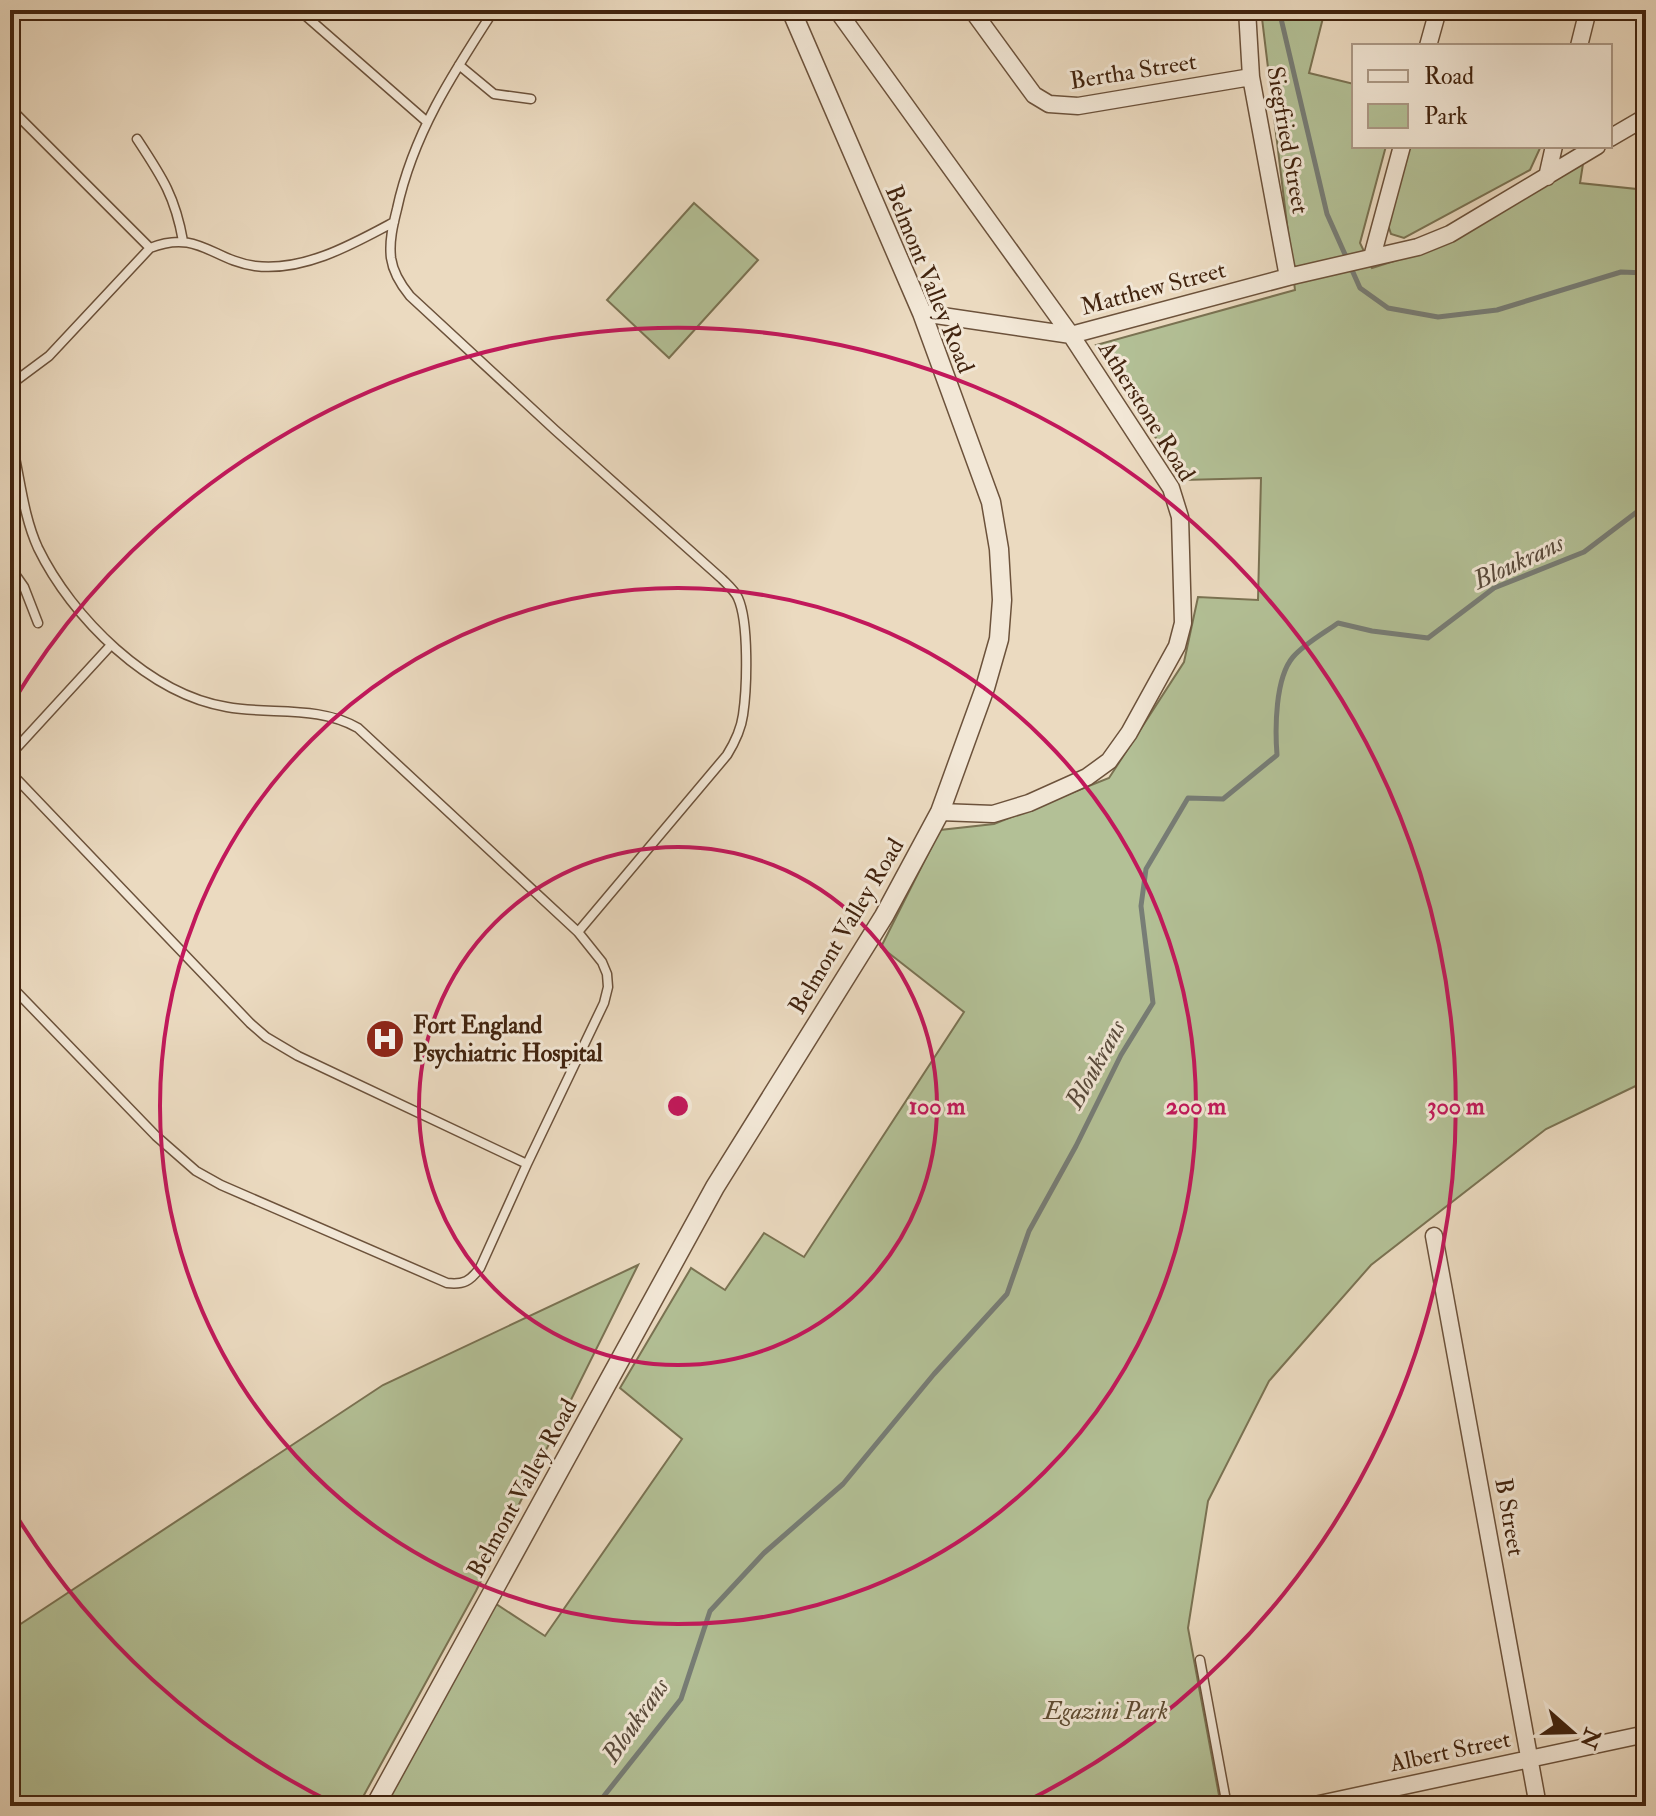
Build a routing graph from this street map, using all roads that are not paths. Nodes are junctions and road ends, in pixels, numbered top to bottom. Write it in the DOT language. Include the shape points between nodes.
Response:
graph roads {
  1 [pos="299,10"];
  2 [pos="494,10"];
  3 [pos="791,10"];
  4 [pos="837,10"];
  5 [pos="972,10"];
  6 [pos="1247,10"];
  7 [pos="1438,10"];
  8 [pos="1588,10"];
  9 [pos="1429,44"];
  10 [pos="1580,44"];
  11 [pos="459,65"];
  12 [pos="1251,77"];
  13 [pos="531,99"];
  14 [pos="10,108"];
  15 [pos="1646,117"];
  16 [pos="426,121"];
  17 [pos="1612,137"];
  18 [pos="137,139"];
  19 [pos="1401,148"];
  20 [pos="1554,148"];
  21 [pos="1594,148"];
  22 [pos="1547,177"];
  23 [pos="394,222"];
  24 [pos="183,241"];
  25 [pos="150,248"];
  26 [pos="1359,260"];
  27 [pos="1288,277"];
  28 [pos="922,313"];
  29 [pos="1071,335"];
  30 [pos="10,385"];
  31 [pos="10,436"];
  32 [pos="10,567"];
  33 [pos="38,623"];
  34 [pos="111,645"];
  35 [pos="10,755"];
  36 [pos="10,772"];
  37 [pos="940,812"];
  38 [pos="578,932"];
  39 [pos="10,985"];
  40 [pos="527,1164"];
  41 [pos="1434,1236"];
  42 [pos="1200,1660"];
  43 [pos="1646,1734"];
  44 [pos="1529,1759"];
  45 [pos="375,1806"];
  46 [pos="1227,1806"];
  47 [pos="1310,1806"];
  48 [pos="1538,1806"];
  1 -- 16 [label="lane"];
  2 -- 11 [label="lane"];
  3 -- 28 [label="street, Belmont Valley Road"];
  4 -- 29 [label="street, Atherstone Road"];
  5 -- 12 [label="street, Bertha Street" via="1034,95 1049,104 1078,106"];
  6 -- 12 [label="street, Siegfried Street"];
  7 -- 9 [label="street"];
  8 -- 10 [label="street"];
  11 -- 13 [label="lane" via="494,94"];
  11 -- 16 [label="lane"];
  12 -- 27 [label="street, Siegfried Street"];
  14 -- 25 [label="lane"];
  15 -- 17 [label="street"];
  16 -- 23 [label="lane" via="403,180"];
  18 -- 24 [label="lane" via="176,206"];
  19 -- 26 [label="street"];
  20 -- 22 [label="street"];
  21 -- 22 [label="street, Matthew Street"];
  22 -- 26 [label="street, Matthew Street" via="1450,234"];
  23 -- 24 [label="lane" via="331,253 276,266 237,262"];
  23 -- 38 [label="lane" via="391,260 410,296 707,563 737,595 743,615 743,714 737,738"];
  24 -- 25 [label="lane"];
  25 -- 30 [label="lane" via="49,356"];
  26 -- 27 [label="street, Matthew Street"];
  27 -- 29 [label="street, Matthew Street"];
  28 -- 29 [label="street, Matthew Street"];
  28 -- 37 [label="street, Belmont Valley Road" via="991,502 1002,600 999,639 985,688"];
  29 -- 37 [label="street, Atherstone Road" via="1171,488 1180,517 1183,577 1177,646 1129,733 1109,761 1087,777 993,814"];
  31 -- 34 [label="lane" via="38,548"];
  32 -- 33 [label="lane"];
  34 -- 35 [label="lane"];
  34 -- 38 [label="lane" via="199,702 326,714 358,728"];
  36 -- 40 [label="lane" via="266,1037"];
  37 -- 45 [label="street, Belmont Valley Road" via="884,916 715,1187"];
  38 -- 40 [label="lane" via="602,962 608,987"];
  39 -- 40 [label="lane" via="196,1171 447,1283 470,1280 480,1268"];
  41 -- 44 [label="street, B Street"];
  42 -- 46 [label="lane"];
  43 -- 44 [label="street, Albert Street"];
  44 -- 47 [label="street, Albert Street"];
  44 -- 48 [label="street, B Street"];
}
